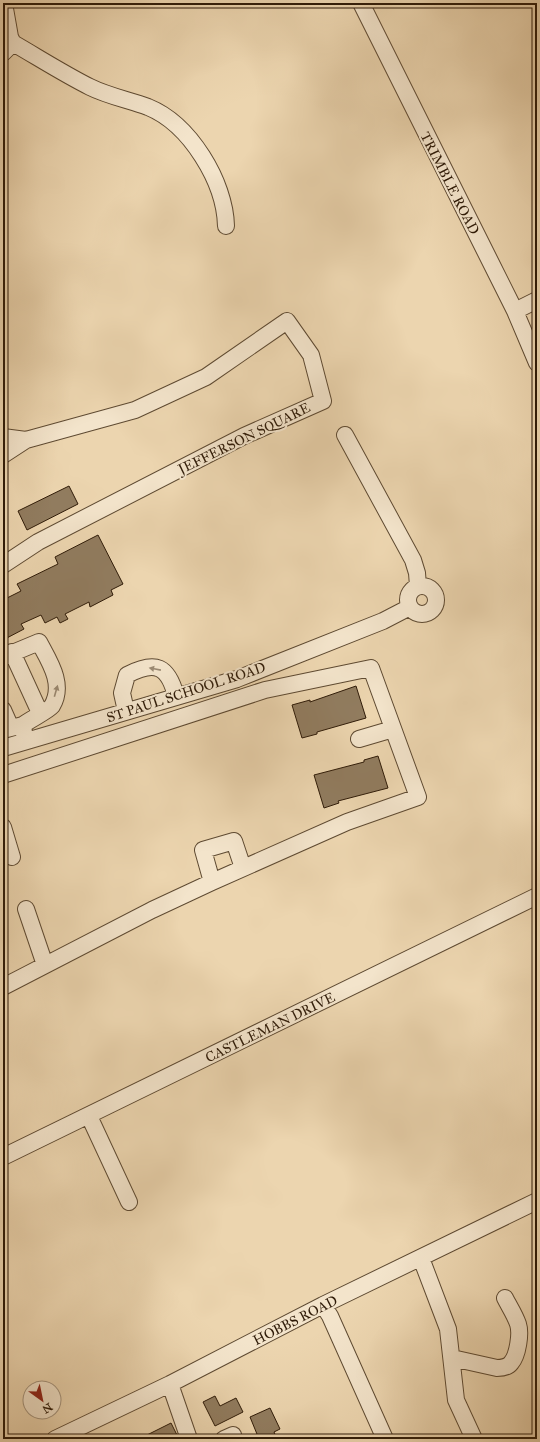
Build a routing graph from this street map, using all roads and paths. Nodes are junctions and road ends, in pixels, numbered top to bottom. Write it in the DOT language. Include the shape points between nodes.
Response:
graph roads {
  1 [pos="4,3"];
  2 [pos="360,3"];
  3 [pos="8,48"];
  4 [pos="226,226"];
  5 [pos="537,300"];
  6 [pos="515,311"];
  7 [pos="537,363"];
  8 [pos="345,435"];
  9 [pos="3,437"];
  10 [pos="26,440"];
  11 [pos="3,455"];
  12 [pos="3,565"];
  13 [pos="418,586"];
  14 [pos="410,607"];
  15 [pos="8,654"];
  16 [pos="176,696"];
  17 [pos="3,710"];
  18 [pos="126,711"];
  19 [pos="40,713"];
  20 [pos="12,728"];
  21 [pos="393,729"];
  22 [pos="359,739"];
  23 [pos="25,741"];
  24 [pos="3,748"];
  25 [pos="3,775"];
  26 [pos="3,827"];
  27 [pos="12,857"];
  28 [pos="243,868"];
  29 [pos="212,882"];
  30 [pos="537,896"];
  31 [pos="26,909"];
  32 [pos="45,965"];
  33 [pos="3,987"];
  34 [pos="89,1116"];
  35 [pos="3,1157"];
  36 [pos="129,1202"];
  37 [pos="537,1202"];
  38 [pos="421,1258"];
  39 [pos="505,1298"];
  40 [pos="323,1305"];
  41 [pos="452,1358"];
  42 [pos="170,1384"];
  43 [pos="55,1439"];
  44 [pos="189,1439"];
  45 [pos="385,1439"];
  46 [pos="474,1439"];
  1 -- 3 [label="street" via="10,37"];
  2 -- 6 [label="street, TRIMBLE ROAD"];
  3 -- 4 [label="street" via="91,88 149,108 171,120 190,139 216,183 226,213"];
  5 -- 6 [label="street"];
  6 -- 7 [label="street, TRIMBLE ROAD"];
  8 -- 13 [label="street" via="413,560"];
  9 -- 10 [label="street, JEFFERSON SQUARE"];
  10 -- 11 [label="street, JEFFERSON SQUARE"];
  10 -- 12 [label="street, JEFFERSON SQUARE" via="135,410 206,377 287,321 311,355 323,400 244,436 52,535"];
  13 -- 14 [label="street" via="408,596"];
  13 -- 14 [label="street" via="426,586 433,590 437,598 435,606 430,612 421,614"];
  14 -- 16 [label="street, ST PAUL SCHOOL ROAD" via="383,621 237,678"];
  15 -- 19 [label="street"];
  19 -- 15 [label="street, one-way" via="52,706 58,685 50,661 39,642"];
  16 -- 18 [label="street, ST PAUL SCHOOL ROAD"];
  16 -- 18 [label="street, one-way" via="172,680 165,671 153,667 140,668 127,675 122,693"];
  17 -- 20 [label="street"];
  18 -- 23 [label="street, ST PAUL SCHOOL ROAD"];
  19 -- 20 [label="street"];
  20 -- 23 [label="street"];
  21 -- 22 [label="street"];
  21 -- 25 [label="street" via="370,668 265,690"];
  21 -- 28 [label="street" via="418,797 347,822"];
  23 -- 24 [label="street, ST PAUL SCHOOL ROAD"];
  26 -- 27 [label="street"];
  28 -- 29 [label="street"];
  28 -- 29 [label="street" via="234,841 203,850"];
  29 -- 32 [label="street"];
  30 -- 34 [label="street, CASTLEMAN DRIVE"];
  31 -- 32 [label="street"];
  32 -- 33 [label="street"];
  34 -- 35 [label="street, CASTLEMAN DRIVE"];
  34 -- 36 [label="street"];
  37 -- 38 [label="street, HOBBS ROAD"];
  38 -- 40 [label="street, HOBBS ROAD"];
  38 -- 41 [label="street" via="448,1329"];
  39 -- 41 [label="street" via="518,1324 519,1332 511,1364 497,1368"];
  40 -- 42 [label="street, HOBBS ROAD"];
  40 -- 45 [label="street"];
  41 -- 46 [label="street" via="456,1400"];
  42 -- 43 [label="street, HOBBS ROAD"];
  42 -- 44 [label="street"];
}
